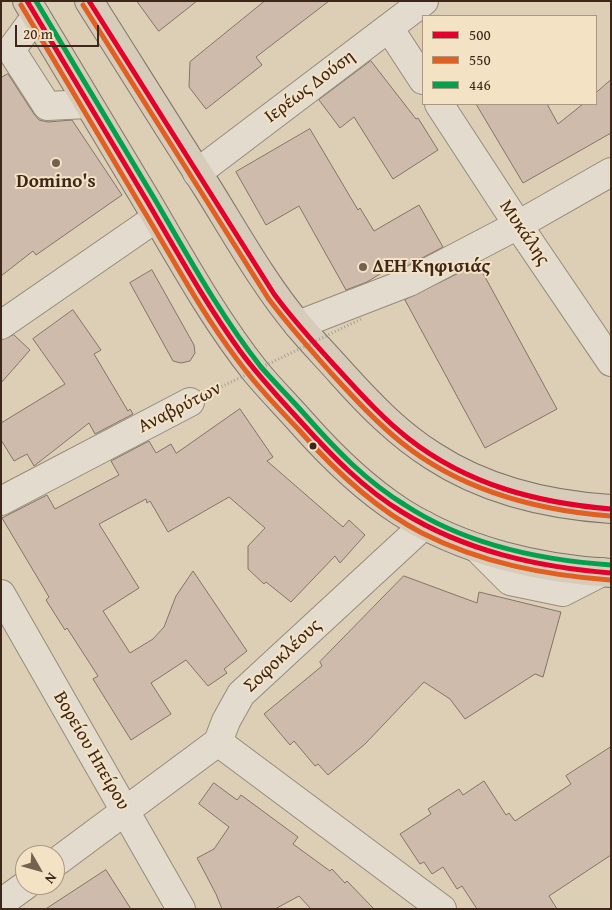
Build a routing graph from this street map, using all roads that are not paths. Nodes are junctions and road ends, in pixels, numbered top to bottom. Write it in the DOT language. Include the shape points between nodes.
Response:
graph roads {
  1 [pos="89,1"];
  2 [pos="424,1"];
  3 [pos="31,9"];
  4 [pos="389,28"];
  5 [pos="422,78"];
  6 [pos="88,104"];
  7 [pos="440,105"];
  8 [pos="611,172"];
  9 [pos="197,173"];
  10 [pos="156,218"];
  11 [pos="518,225"];
  12 [pos="1,325"];
  13 [pos="298,325"];
  14 [pos="611,362"];
  15 [pos="190,402"];
  16 [pos="1,501"];
  17 [pos="611,509"];
  18 [pos="424,525"];
  19 [pos="607,572"];
  20 [pos="1,594"];
  21 [pos="218,742"];
  22 [pos="125,810"];
  23 [pos="65,855"];
  24 [pos="15,893"];
  25 [pos="1,903"];
  26 [pos="180,909"];
  27 [pos="442,909"];
  1 -- 9 [label="main road"];
  2 -- 4 [label="street, Ιερέως Δούση"];
  3 -- 6 [label="main road"];
  3 -- 6 [label="street" via="10,50 47,106"];
  4 -- 5 [label="street"];
  4 -- 9 [label="street, Ιερέως Δούση"];
  6 -- 10 [label="main road"];
  7 -- 11 [label="street, Μυκάλης"];
  8 -- 11 [label="street"];
  9 -- 13 [label="main road"];
  10 -- 12 [label="street"];
  10 -- 18 [label="main road" via="202,294 262,378 338,462 371,491"];
  11 -- 13 [label="street" via="409,282"];
  11 -- 14 [label="street, Μυκάλης"];
  13 -- 17 [label="main road" via="375,410 433,457 460,472 519,494"];
  15 -- 16 [label="street, Αναβρύτων"];
  18 -- 19 [label="main road" via="477,548 527,561"];
  18 -- 21 [label="street, Σοφοκλέους" via="242,694"];
  20 -- 22 [label="street, Βορείου Ηπείρου"];
  21 -- 22 [label="street"];
  21 -- 27 [label="street"];
  22 -- 23 [label="street"];
  22 -- 26 [label="street, Βορείου Ηπείρου"];
  24 -- 25 [label="street"];
}
